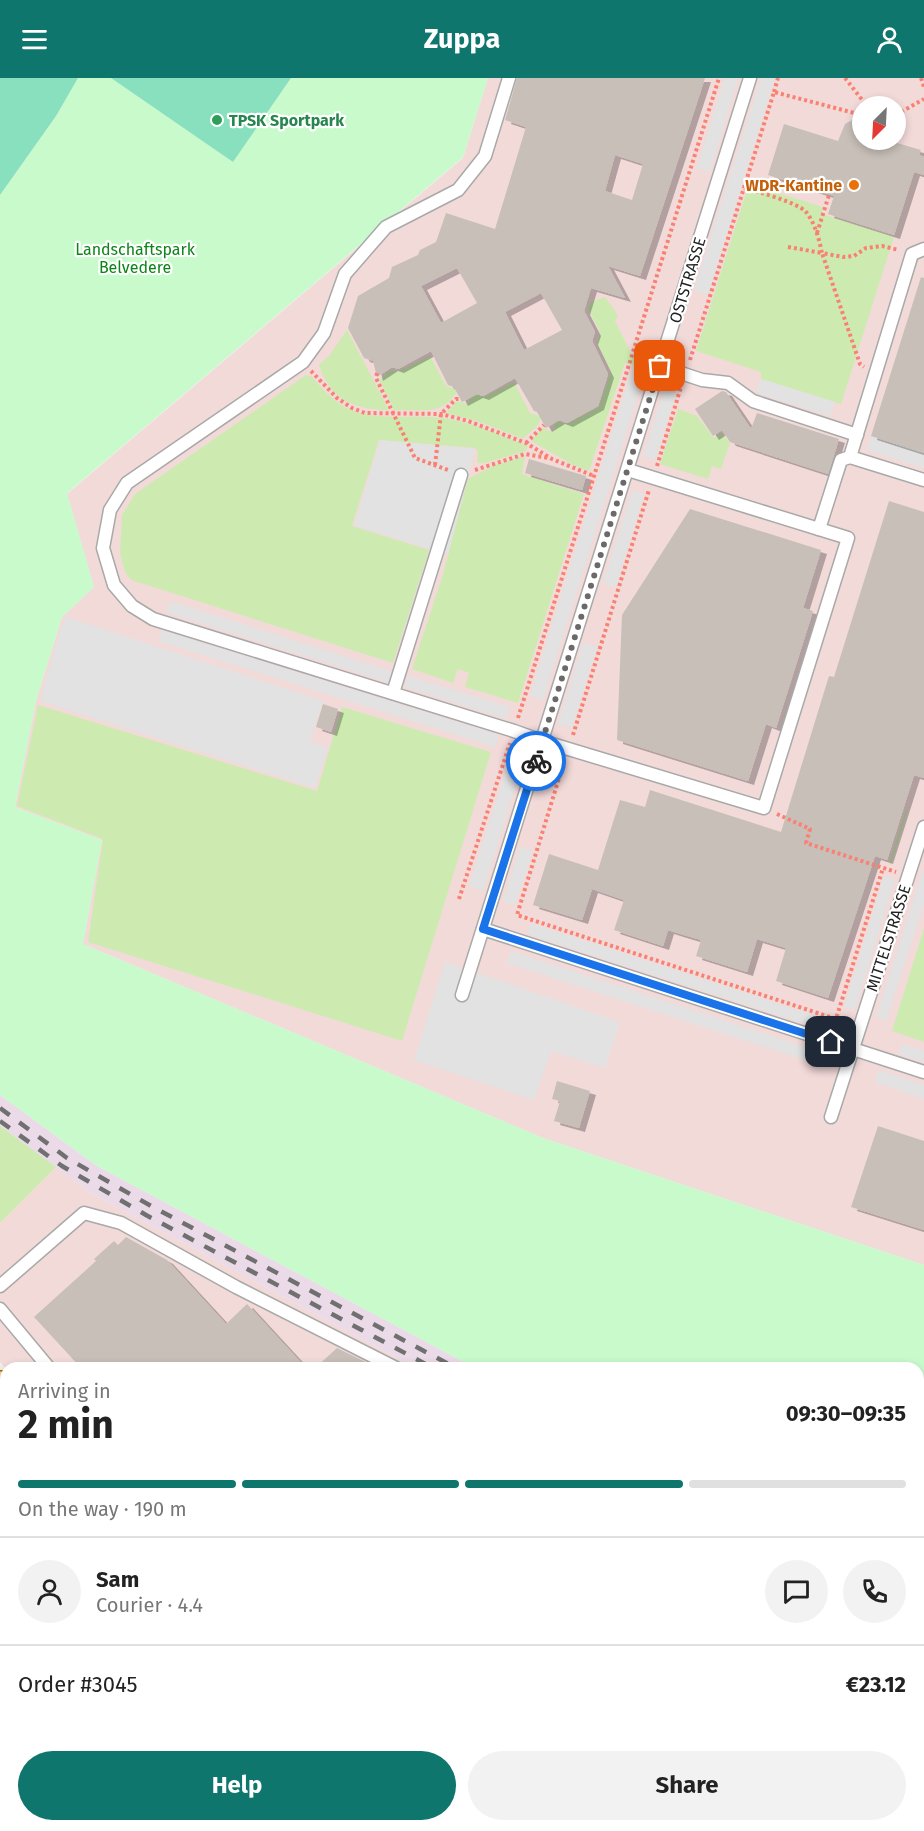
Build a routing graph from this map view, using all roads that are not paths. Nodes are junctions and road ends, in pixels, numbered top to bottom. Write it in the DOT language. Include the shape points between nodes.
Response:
graph roads {
  1 [pos="509,78"];
  2 [pos="750,78"];
  3 [pos="918,252"];
  4 [pos="660,366"];
  5 [pos="856,435"];
  6 [pos="850,457"];
  7 [pos="628,470"];
  8 [pos="461,475"];
  9 [pos="924,480"];
  10 [pos="819,529"];
  11 [pos="393,693"];
  12 [pos="542,741"];
  13 [pos="924,827"];
  14 [pos="483,929"];
  15 [pos="462,995"];
  16 [pos="852,1049"];
  17 [pos="924,1072"];
  18 [pos="831,1117"];
  19 [pos="0,1286"];
  20 [pos="0,1309"];
  21 [pos="44,1362"];
  22 [pos="384,1362"];
  1 -- 11 [label="lane" via="485,156 458,190 386,227 345,274 324,333 303,362 127,483 110,510 103,548 114,585 132,606 153,619"];
  2 -- 4 [label="lane, OSTSTRASSE"];
  3 -- 5 [label="lane"];
  4 -- 5 [label="lane" via="702,380 728,383 753,401"];
  4 -- 7 [label="lane, OSTSTRASSE"];
  5 -- 6 [label="lane"];
  6 -- 9 [label="lane"];
  6 -- 10 [label="lane" via="841,460"];
  7 -- 10 [label="lane"];
  7 -- 12 [label="lane, OSTSTRASSE"];
  8 -- 11 [label="lane"];
  10 -- 12 [label="lane" via="848,538 764,808"];
  11 -- 12 [label="lane"];
  12 -- 14 [label="lane, OSTSTRASSE"];
  13 -- 16 [label="lane, MITTELSTRASSE"];
  14 -- 15 [label="lane, OSTSTRASSE"];
  14 -- 16 [label="lane"];
  16 -- 17 [label="lane"];
  16 -- 18 [label="lane, MITTELSTRASSE"];
  19 -- 22 [label="lane" via="84,1213 121,1223"];
  20 -- 21 [label="lane"];
}
